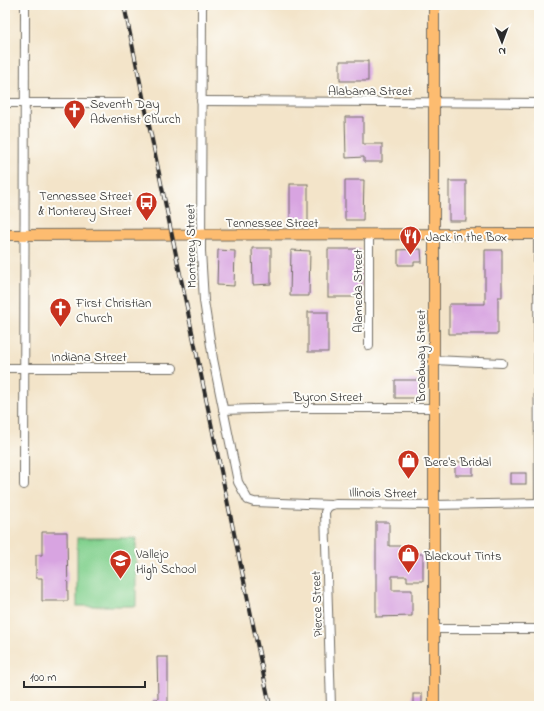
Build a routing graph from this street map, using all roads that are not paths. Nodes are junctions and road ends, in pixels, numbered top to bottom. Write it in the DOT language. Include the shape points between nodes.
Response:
graph roads {
  1 [pos="25,5"];
  2 [pos="202,5"];
  3 [pos="434,5"];
  4 [pos="201,101"];
  5 [pos="5,103"];
  6 [pos="25,103"];
  7 [pos="126,103"];
  8 [pos="434,103"];
  9 [pos="539,103"];
  10 [pos="538,234"];
  11 [pos="5,235"];
  12 [pos="24,235"];
  13 [pos="201,235"];
  14 [pos="369,235"];
  15 [pos="434,235"];
  16 [pos="369,346"];
  17 [pos="433,360"];
  18 [pos="502,363"];
  19 [pos="5,368"];
  20 [pos="24,368"];
  21 [pos="173,368"];
  22 [pos="434,408"];
  23 [pos="223,410"];
  24 [pos="239,482"];
  25 [pos="24,485"];
  26 [pos="539,503"];
  27 [pos="332,505"];
  28 [pos="434,505"];
  29 [pos="434,629"];
  30 [pos="539,629"];
  31 [pos="331,706"];
  32 [pos="434,706"];
  1 -- 6 [label="street"];
  2 -- 4 [label="street, Monterey Street"];
  3 -- 8 [label="main road, Broadway Street"];
  4 -- 8 [label="street, Alabama Street"];
  4 -- 13 [label="street, Monterey Street"];
  5 -- 6 [label="street"];
  6 -- 7 [label="street"];
  6 -- 12 [label="street"];
  8 -- 9 [label="street, Alabama Street"];
  8 -- 15 [label="main road, Broadway Street"];
  10 -- 15 [label="main road, Tennessee Street"];
  10 -- 26 [label="street"];
  11 -- 12 [label="main road, Tennessee Street"];
  12 -- 13 [label="main road, Tennessee Street"];
  12 -- 20 [label="street"];
  13 -- 14 [label="main road, Tennessee Street"];
  13 -- 23 [label="street, Monterey Street" via="204,301"];
  14 -- 15 [label="main road, Tennessee Street"];
  14 -- 16 [label="street, Alameda Street"];
  15 -- 17 [label="main road, Broadway Street"];
  17 -- 18 [label="street"];
  17 -- 22 [label="main road, Broadway Street"];
  19 -- 20 [label="street, Indiana Street"];
  20 -- 21 [label="street, Indiana Street"];
  20 -- 25 [label="street"];
  22 -- 23 [label="street, Byron Street"];
  22 -- 28 [label="main road, Broadway Street"];
  23 -- 24 [label="street, Monterey Street"];
  24 -- 27 [label="street, Illinois Street" via="248,500 254,502"];
  26 -- 28 [label="street, Illinois Street"];
  27 -- 28 [label="street, Illinois Street"];
  27 -- 31 [label="street, Pierce Street" via="325,512"];
  28 -- 29 [label="main road, Broadway Street"];
  29 -- 30 [label="street"];
  29 -- 32 [label="main road, Broadway Street"];
}
